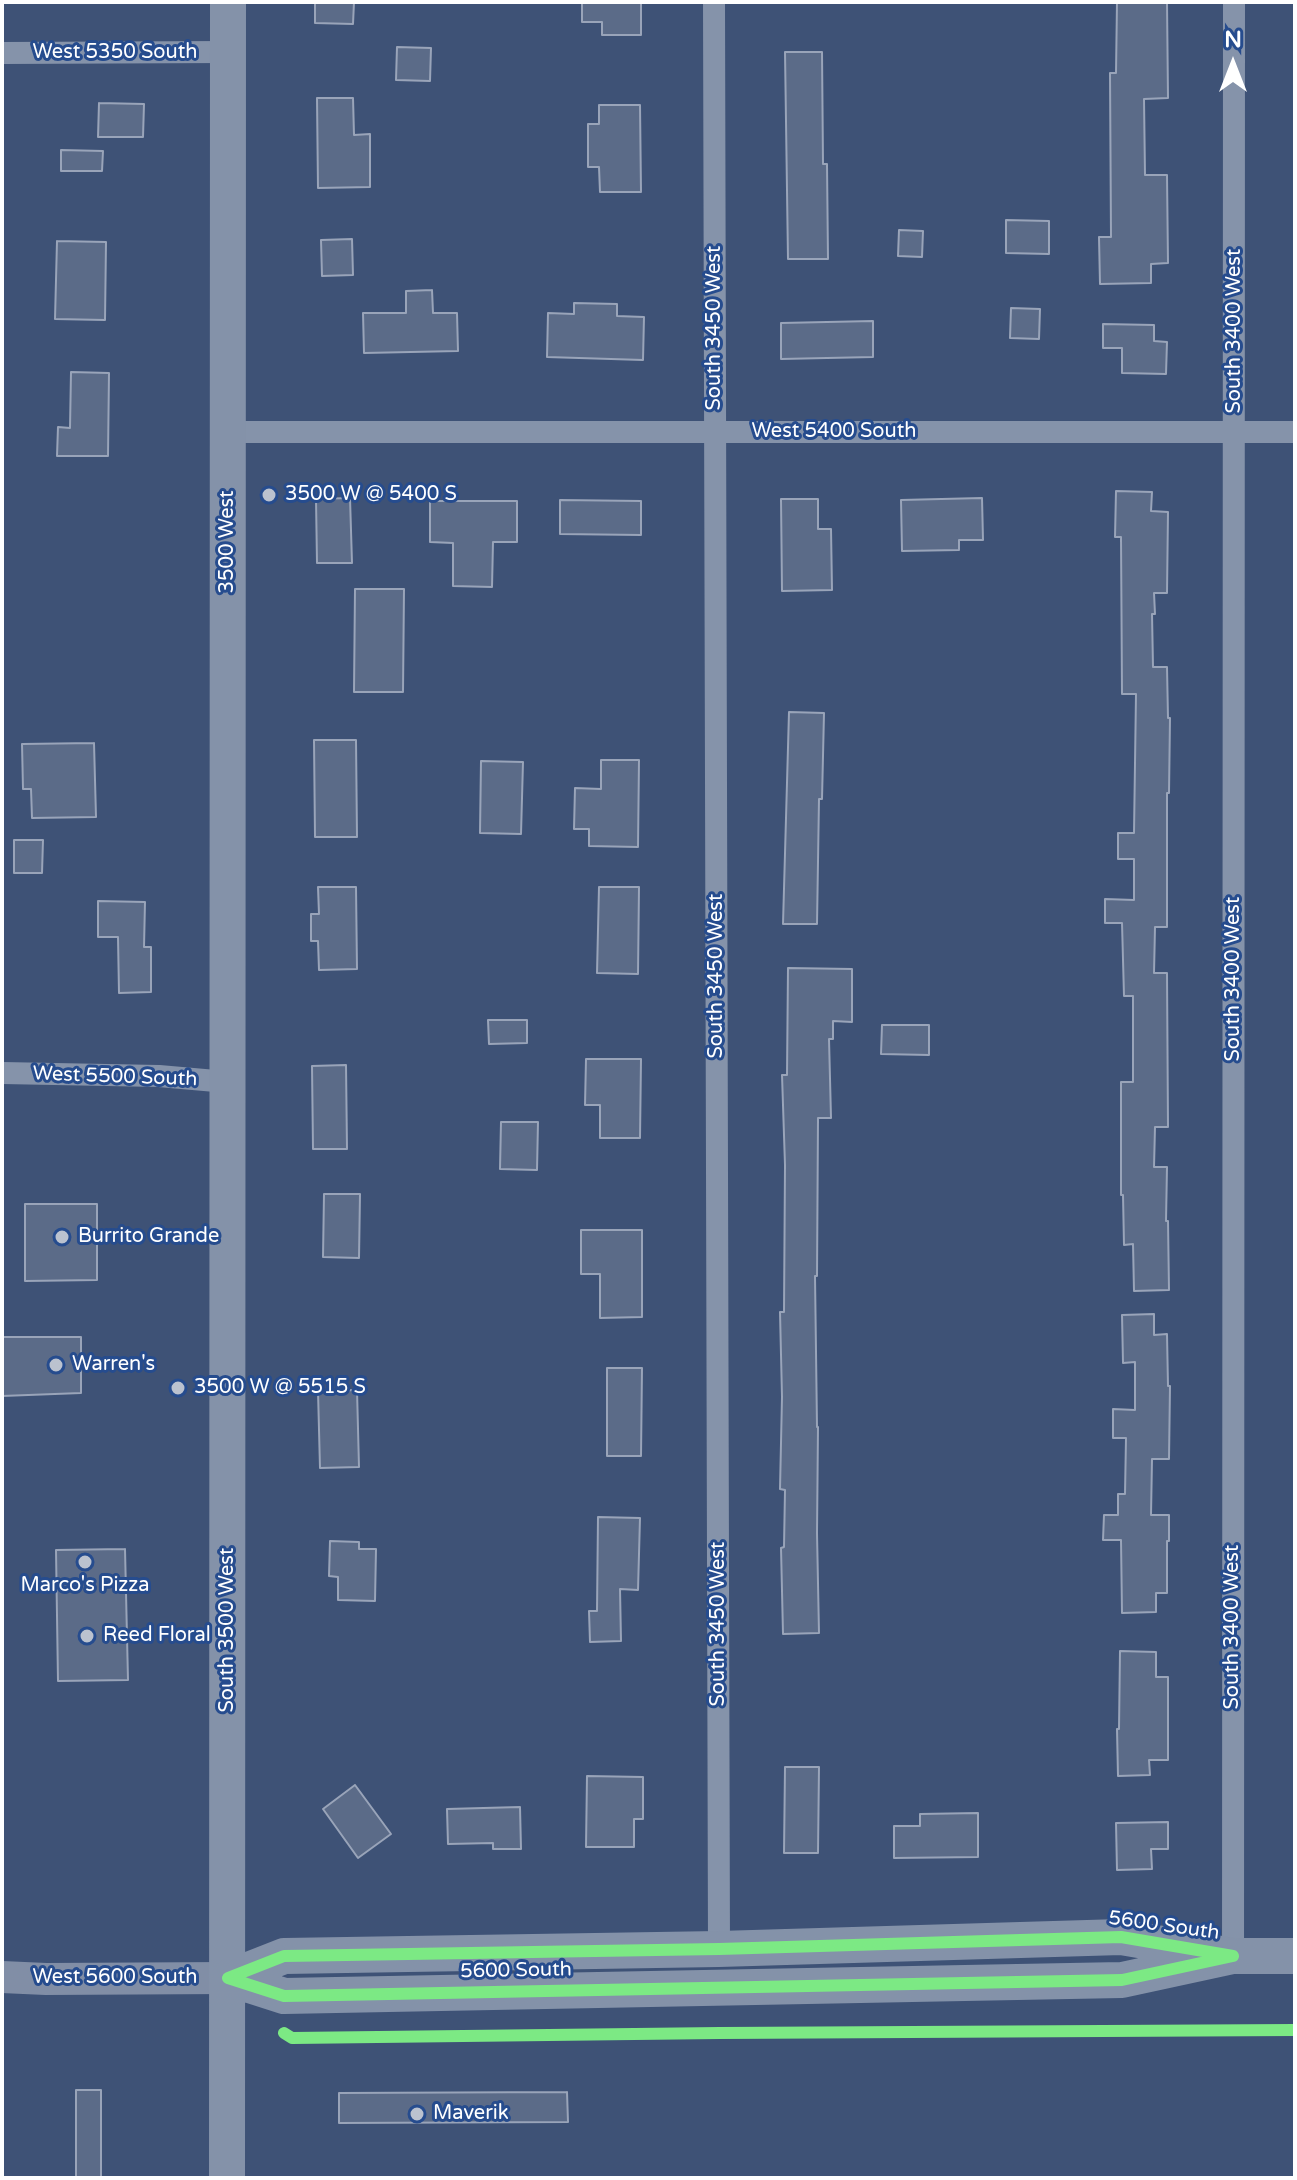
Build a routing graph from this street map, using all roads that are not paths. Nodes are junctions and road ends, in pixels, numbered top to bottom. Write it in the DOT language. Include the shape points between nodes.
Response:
graph roads {
  1 [pos="228,2"];
  2 [pos="714,2"];
  3 [pos="1234,2"];
  4 [pos="228,52"];
  5 [pos="2,53"];
  6 [pos="229,432"];
  7 [pos="715,432"];
  8 [pos="1234,432"];
  9 [pos="1295,432"];
  10 [pos="2,1073"];
  11 [pos="227,1082"];
  12 [pos="719,1949"];
  13 [pos="1233,1956"];
  14 [pos="1295,1956"];
  15 [pos="2,1977"];
  16 [pos="228,1978"];
  17 [pos="227,2178"];
  1 -- 4 [label="main road, 3500 West"];
  2 -- 7 [label="street, South 3450 West"];
  3 -- 8 [label="street, South 3400 West"];
  4 -- 5 [label="street, West 5350 South"];
  4 -- 6 [label="main road, 3500 West"];
  6 -- 7 [label="street, West 5400 South"];
  6 -- 11 [label="main road, 3500 West"];
  7 -- 8 [label="street, West 5400 South"];
  7 -- 12 [label="street, South 3450 West"];
  8 -- 9 [label="street, West 5400 South"];
  8 -- 13 [label="street, South 3400 West"];
  10 -- 11 [label="street, West 5500 South"];
  11 -- 16 [label="main road, South 3500 West"];
  12 -- 13 [label="main road, 5600 South" via="1121,1937"];
  12 -- 16 [label="main road, 5600 South" via="284,1956"];
  13 -- 14 [label="main road, 5600 South"];
  13 -- 16 [label="main road, 5600 South" via="1122,1980 284,1996"];
  15 -- 16 [label="main road, West 5600 South"];
  16 -- 17 [label="main road, South 3500 West"];
}
